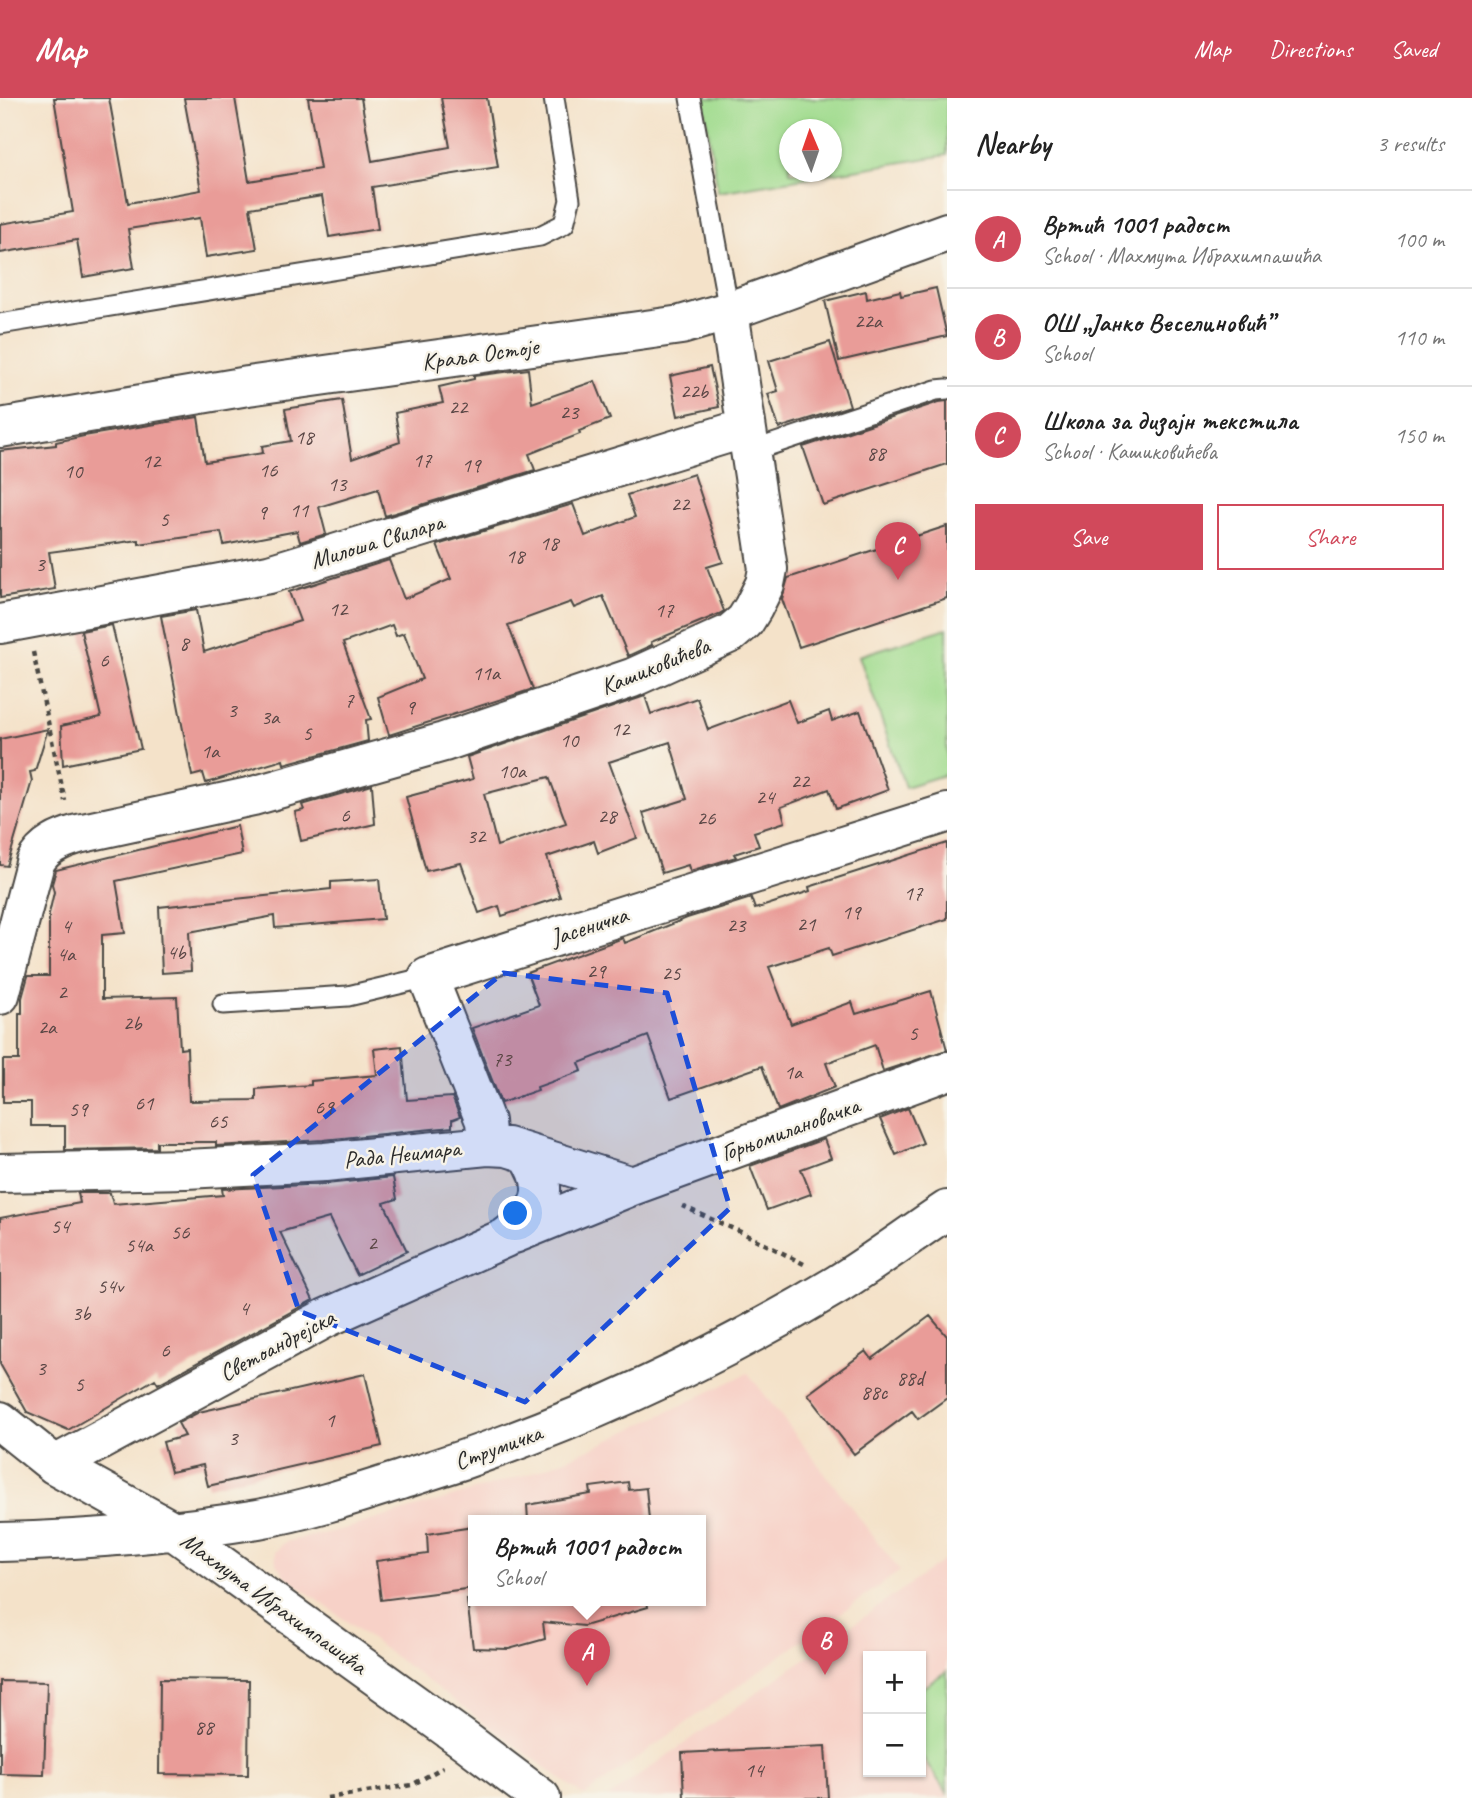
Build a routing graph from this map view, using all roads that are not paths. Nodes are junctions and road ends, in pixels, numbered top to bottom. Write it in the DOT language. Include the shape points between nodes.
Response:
graph roads {
  1 [pos="554,98"];
  2 [pos="690,98"];
  3 [pos="947,232"];
  4 [pos="729,311"];
  5 [pos="0,324"];
  6 [pos="947,389"];
  7 [pos="0,428"];
  8 [pos="747,440"];
  9 [pos="13,622"];
  10 [pos="947,813"];
  11 [pos="428,977"];
  12 [pos="0,995"];
  13 [pos="223,1004"];
  14 [pos="947,1071"];
  15 [pos="487,1146"];
  16 [pos="528,1154"];
  17 [pos="0,1173"];
  18 [pos="632,1186"];
  19 [pos="947,1210"];
  20 [pos="505,1238"];
  21 [pos="0,1422"];
  22 [pos="55,1465"];
  23 [pos="174,1531"];
  24 [pos="0,1542"];
  25 [pos="541,1798"];
  1 -- 5 [label="lane" via="570,200 564,224 540,236"];
  2 -- 4 [label="lane, Кашиковићева"];
  3 -- 4 [label="street, Краља Остоје"];
  4 -- 7 [label="street, Краља Остоје" via="641,332 248,386"];
  4 -- 8 [label="street, Кашиковићева"];
  6 -- 8 [label="lane"];
  8 -- 9 [label="street, Милоша Свилара" via="269,574"];
  8 -- 12 [label="street, Кашиковићева" via="768,569 753,608 731,633 632,678 444,741 253,796 60,841 35,863"];
  10 -- 11 [label="street, Јасеничка"];
  11 -- 13 [label="lane, Јасеничка" via="348,996"];
  11 -- 15 [label="street" via="485,1121"];
  14 -- 18 [label="street, Горњомилановачка"];
  15 -- 16 [label="street, Рада Неимара"];
  15 -- 17 [label="street, Рада Неимара" via="325,1162"];
  16 -- 18 [label="street, Рада Неимара"];
  16 -- 20 [label="street, Светоандрејска" via="537,1167 541,1195 528,1221"];
  18 -- 20 [label="street, Светоандрејска"];
  19 -- 23 [label="street, Струмичка" via="838,1284 616,1402 447,1466 326,1504"];
  20 -- 22 [label="street, Светоандрејска" via="326,1318"];
  21 -- 22 [label="street, Махмута Ибрахимпашића"];
  22 -- 23 [label="street, Махмута Ибрахимпашића"];
  23 -- 24 [label="street, Струмичка"];
  23 -- 25 [label="street, Махмута Ибрахимпашића"];
}
